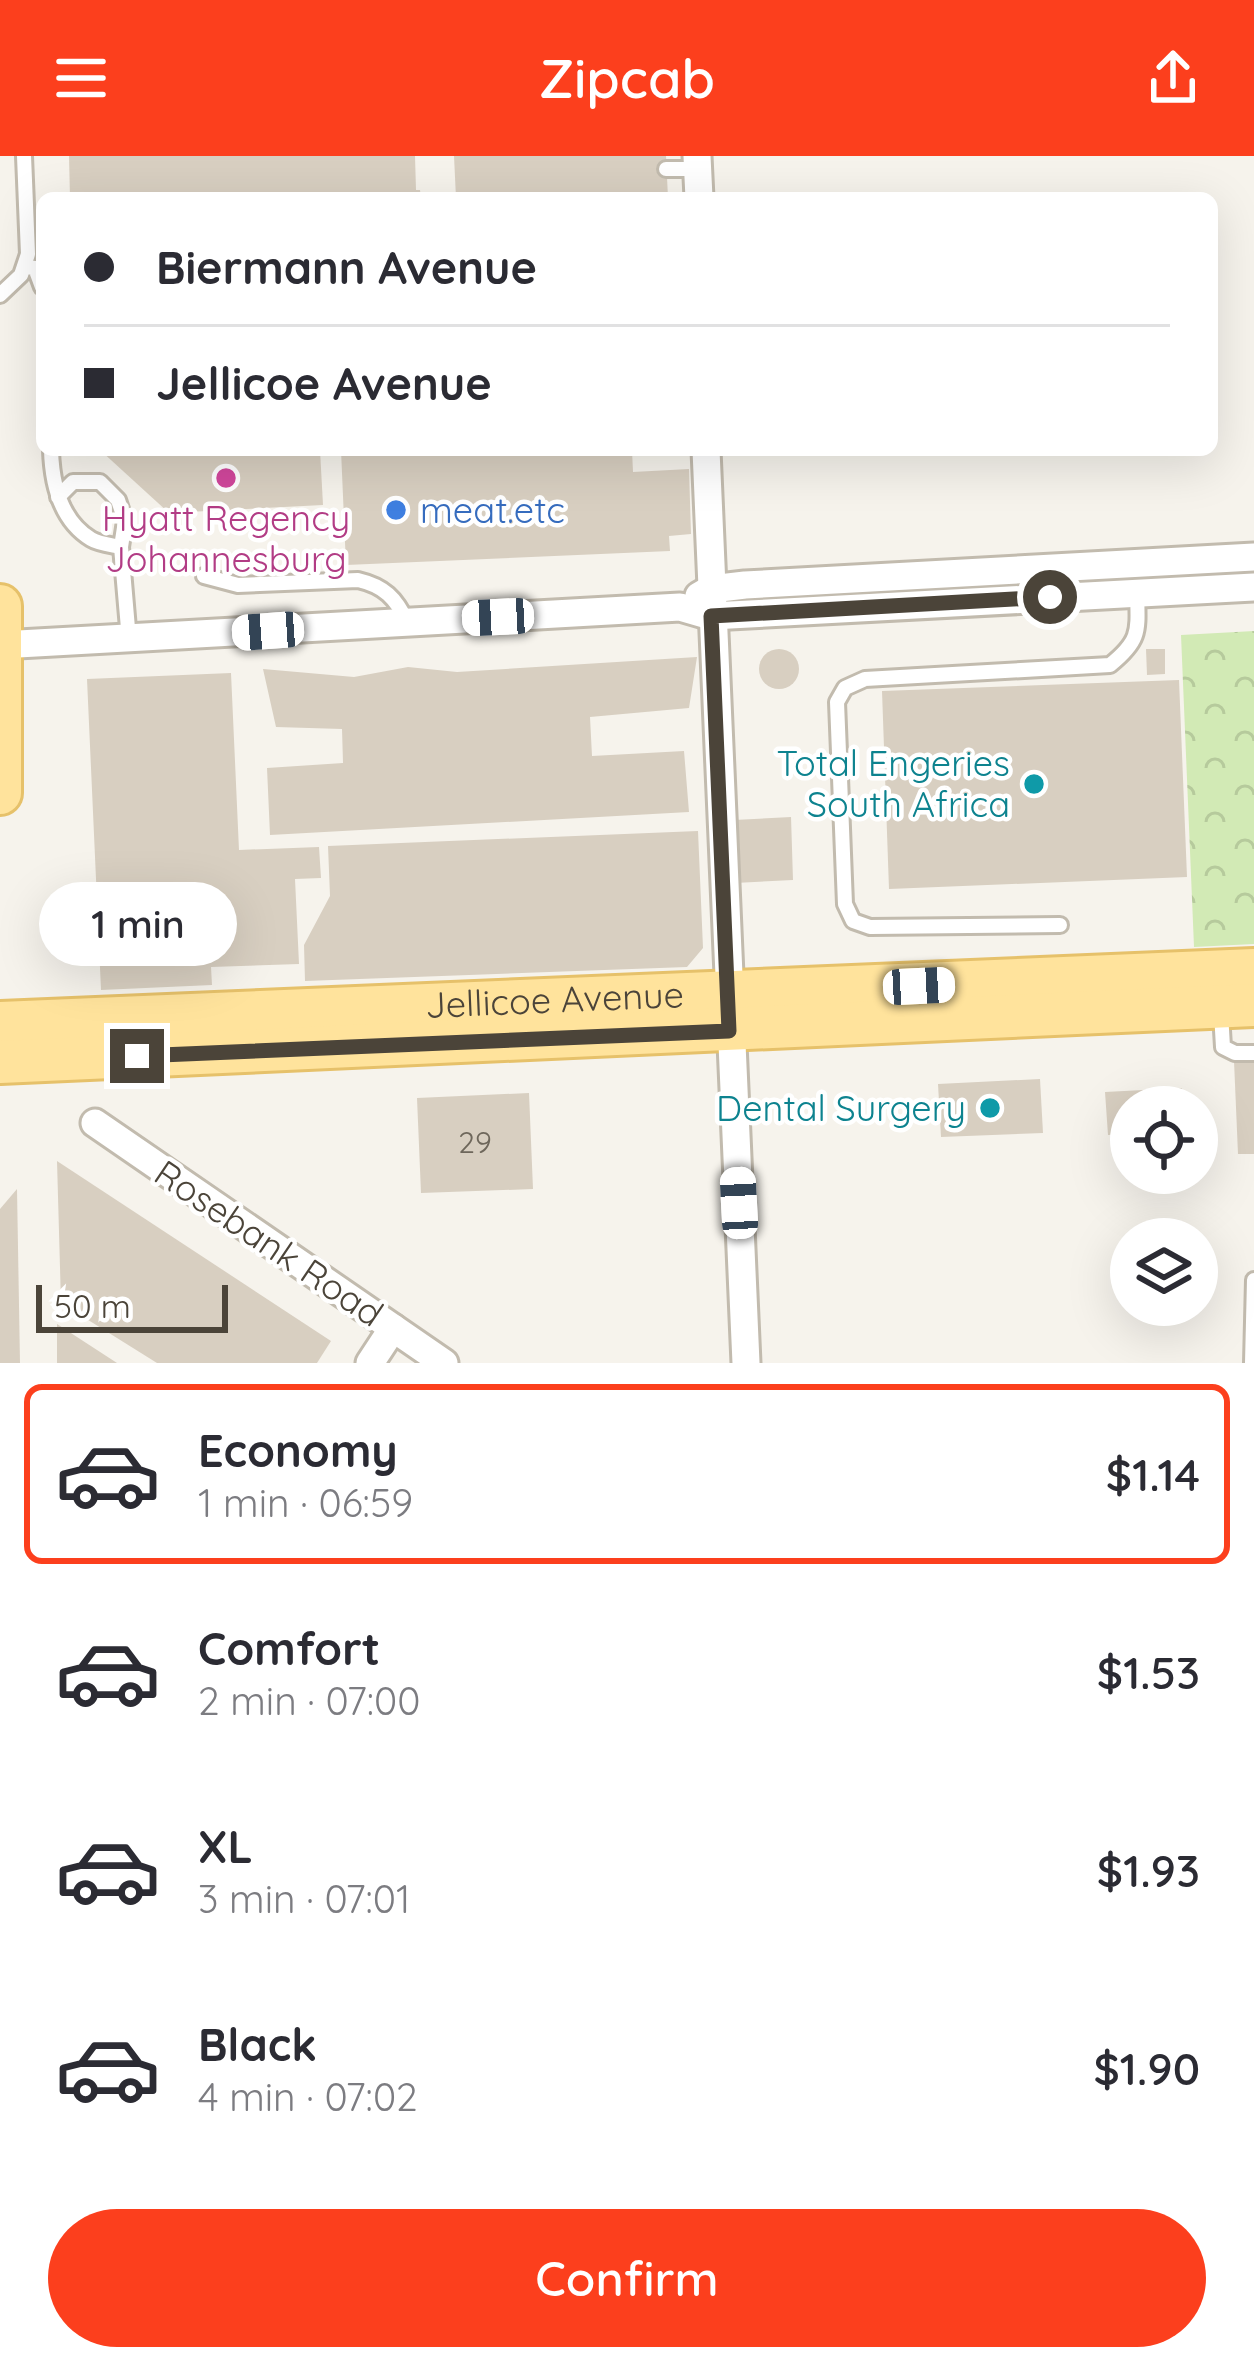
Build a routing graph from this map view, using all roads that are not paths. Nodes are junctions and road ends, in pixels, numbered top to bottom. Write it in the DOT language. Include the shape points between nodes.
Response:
graph roads {
  1 [pos="24,156"];
  2 [pos="666,169"];
  3 [pos="698,174"];
  4 [pos="25,267"];
  5 [pos="36,273"];
  6 [pos="0,295"];
  7 [pos="51,456"];
  8 [pos="706,456"];
  9 [pos="58,497"];
  10 [pos="121,547"];
  11 [pos="1254,557"];
  12 [pos="1018,568"];
  13 [pos="204,576"];
  14 [pos="1136,578"];
  15 [pos="1254,587"];
  16 [pos="1020,599"];
  17 [pos="711,602"];
  18 [pos="0,606"];
  19 [pos="407,622"];
  20 [pos="129,640"];
  21 [pos="0,645"];
  22 [pos="0,793"];
  23 [pos="1060,925"];
  24 [pos="1254,970"];
  25 [pos="1237,1006"];
  26 [pos="728,1013"];
  27 [pos="0,1024"];
  28 [pos="1254,1053"];
  29 [pos="0,1062"];
  30 [pos="94,1123"];
  31 [pos="1254,1280"];
  32 [pos="393,1328"];
  33 [pos="370,1363"];
  34 [pos="444,1363"];
  35 [pos="746,1363"];
  36 [pos="1252,1363"];
  1 -- 4 [label="lane"];
  2 -- 3 [label="lane"];
  4 -- 5 [label="lane"];
  4 -- 6 [label="lane"];
  7 -- 9 [label="lane"];
  8 -- 17 [label="street"];
  9 -- 10 [label="lane" via="91,539"];
  9 -- 10 [label="lane" via="74,482 100,482 125,521"];
  10 -- 20 [label="lane"];
  11 -- 14 [label="street"];
  12 -- 14 [label="street"];
  12 -- 16 [label="street"];
  12 -- 17 [label="street"];
  13 -- 19 [label="lane" via="238,585 358,580 385,590"];
  14 -- 15 [label="street"];
  14 -- 16 [label="street"];
  14 -- 23 [label="lane" via="1137,636 1110,665 865,679 844,688 837,702 844,904 853,921"];
  16 -- 17 [label="street"];
  17 -- 19 [label="street"];
  17 -- 26 [label="street"];
  18 -- 21 [label="main road"];
  19 -- 20 [label="street"];
  20 -- 21 [label="street"];
  21 -- 22 [label="main road"];
  24 -- 26 [label="main road, Jellicoe Avenue"];
  25 -- 26 [label="main road, Jellicoe Avenue"];
  25 -- 28 [label="lane" via="1223,1047"];
  26 -- 27 [label="main road, Jellicoe Avenue"];
  26 -- 29 [label="main road, Jellicoe Avenue"];
  26 -- 35 [label="street"];
  30 -- 32 [label="street, Rosebank Road"];
  31 -- 36 [label="lane"];
  32 -- 33 [label="street"];
  32 -- 34 [label="street, Rosebank Road"];
}
